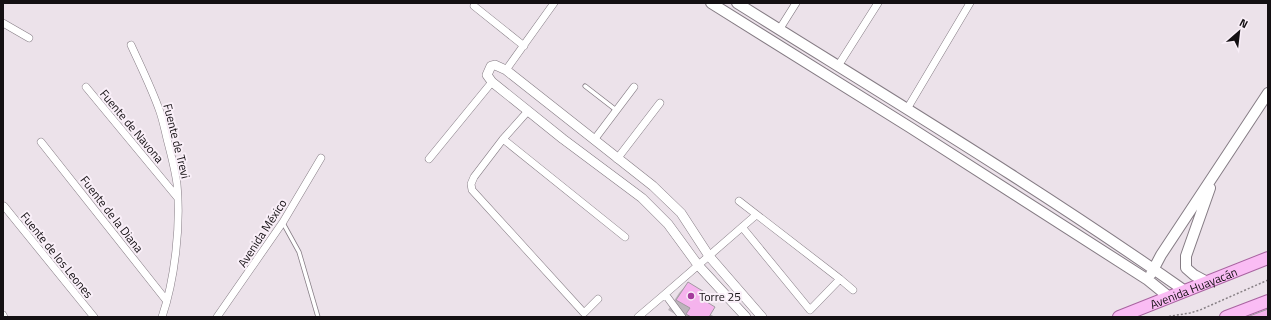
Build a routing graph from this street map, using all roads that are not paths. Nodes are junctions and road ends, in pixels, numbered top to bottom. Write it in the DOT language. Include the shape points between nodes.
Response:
graph roads {
  1 [pos="554,3"];
  2 [pos="711,3"];
  3 [pos="737,3"];
  4 [pos="796,3"];
  5 [pos="878,3"];
  6 [pos="970,3"];
  7 [pos="474,6"];
  8 [pos="3,24"];
  9 [pos="779,30"];
  10 [pos="29,38"];
  11 [pos="131,45"];
  12 [pos="524,46"];
  13 [pos="838,66"];
  14 [pos="506,70"];
  15 [pos="492,82"];
  16 [pos="865,83"];
  17 [pos="585,86"];
  18 [pos="86,87"];
  19 [pos="634,87"];
  20 [pos="1268,93"];
  21 [pos="858,95"];
  22 [pos="660,103"];
  23 [pos="907,109"];
  24 [pos="616,110"];
  25 [pos="528,111"];
  26 [pos="503,139"];
  27 [pos="594,140"];
  28 [pos="41,142"];
  29 [pos="604,148"];
  30 [pos="321,158"];
  31 [pos="429,159"];
  32 [pos="617,159"];
  33 [pos="594,162"];
  34 [pos="606,172"];
  35 [pos="1214,174"];
  36 [pos="177,197"];
  37 [pos="739,201"];
  38 [pos="4,206"];
  39 [pos="756,214"];
  40 [pos="283,222"];
  41 [pos="742,227"];
  42 [pos="625,237"];
  43 [pos="709,256"];
  44 [pos="1268,258"];
  45 [pos="698,265"];
  46 [pos="1154,269"];
  47 [pos="840,279"];
  48 [pos="1148,280"];
  49 [pos="1207,282"];
  50 [pos="853,290"];
  51 [pos="1185,292"];
  52 [pos="665,294"];
  53 [pos="1169,297"];
  54 [pos="598,299"];
  55 [pos="166,300"];
  56 [pos="1268,301"];
  57 [pos="94,317"];
  58 [pos="162,317"];
  59 [pos="217,317"];
  60 [pos="318,317"];
  61 [pos="638,317"];
  62 [pos="682,317"];
  63 [pos="746,317"];
  64 [pos="762,317"];
  65 [pos="1120,317"];
  66 [pos="1226,317"];
  1 -- 12 [label="street"];
  2 -- 21 [label="main road"];
  3 -- 9 [label="main road"];
  4 -- 9 [label="street"];
  5 -- 13 [label="street"];
  6 -- 23 [label="street"];
  7 -- 12 [label="street"];
  8 -- 10 [label="street"];
  9 -- 13 [label="main road"];
  11 -- 36 [label="street, Fuente de Trevi" via="161,114 177,184"];
  12 -- 14 [label="street"];
  13 -- 16 [label="main road"];
  14 -- 15 [label="street" via="500,66 491,66 487,75"];
  14 -- 27 [label="street"];
  15 -- 25 [label="street"];
  15 -- 31 [label="street"];
  16 -- 21 [label="main road"];
  16 -- 23 [label="main road"];
  17 -- 24 [label="lane"];
  18 -- 36 [label="street, Fuente de Navona"];
  19 -- 24 [label="street"];
  20 -- 35 [label="main road"];
  21 -- 48 [label="main road"];
  22 -- 32 [label="street"];
  23 -- 46 [label="main road"];
  24 -- 27 [label="street"];
  25 -- 26 [label="street"];
  25 -- 33 [label="street"];
  26 -- 42 [label="street"];
  26 -- 54 [label="street" via="474,177 472,190 584,313"];
  27 -- 29 [label="street"];
  28 -- 55 [label="street, Fuente de la Diana"];
  29 -- 32 [label="street"];
  29 -- 33 [label="street"];
  30 -- 40 [label="street, Avenida México"];
  32 -- 34 [label="street"];
  32 -- 43 [label="street" via="653,186 680,213"];
  33 -- 34 [label="street"];
  34 -- 45 [label="street" via="642,198 668,224"];
  35 -- 46 [label="main road"];
  35 -- 49 [label="main road" via="1186,256 1186,268"];
  36 -- 55 [label="street, Fuente de Trevi" via="175,251"];
  37 -- 39 [label="street"];
  38 -- 57 [label="street, Fuente de los Leones"];
  39 -- 41 [label="street"];
  39 -- 47 [label="street"];
  40 -- 59 [label="street, Avenida México"];
  40 -- 60 [label="lane" via="299,252"];
  41 -- 43 [label="street"];
  41 -- 47 [label="street" via="810,310"];
  43 -- 45 [label="street"];
  43 -- 64 [label="street"];
  44 -- 49 [label="main road, Avenida Huayacán"];
  45 -- 52 [label="street"];
  45 -- 63 [label="street"];
  46 -- 48 [label="main road"];
  46 -- 51 [label="main road"];
  47 -- 50 [label="street"];
  48 -- 53 [label="main road"];
  49 -- 51 [label="main road, Avenida Huayacán"];
  51 -- 53 [label="main road, Avenida Huayacán"];
  52 -- 61 [label="street"];
  52 -- 62 [label="street"];
  53 -- 65 [label="main road, Avenida Huayacán"];
  55 -- 58 [label="street, Fuente de Trevi"];
  56 -- 66 [label="main road"];
}
